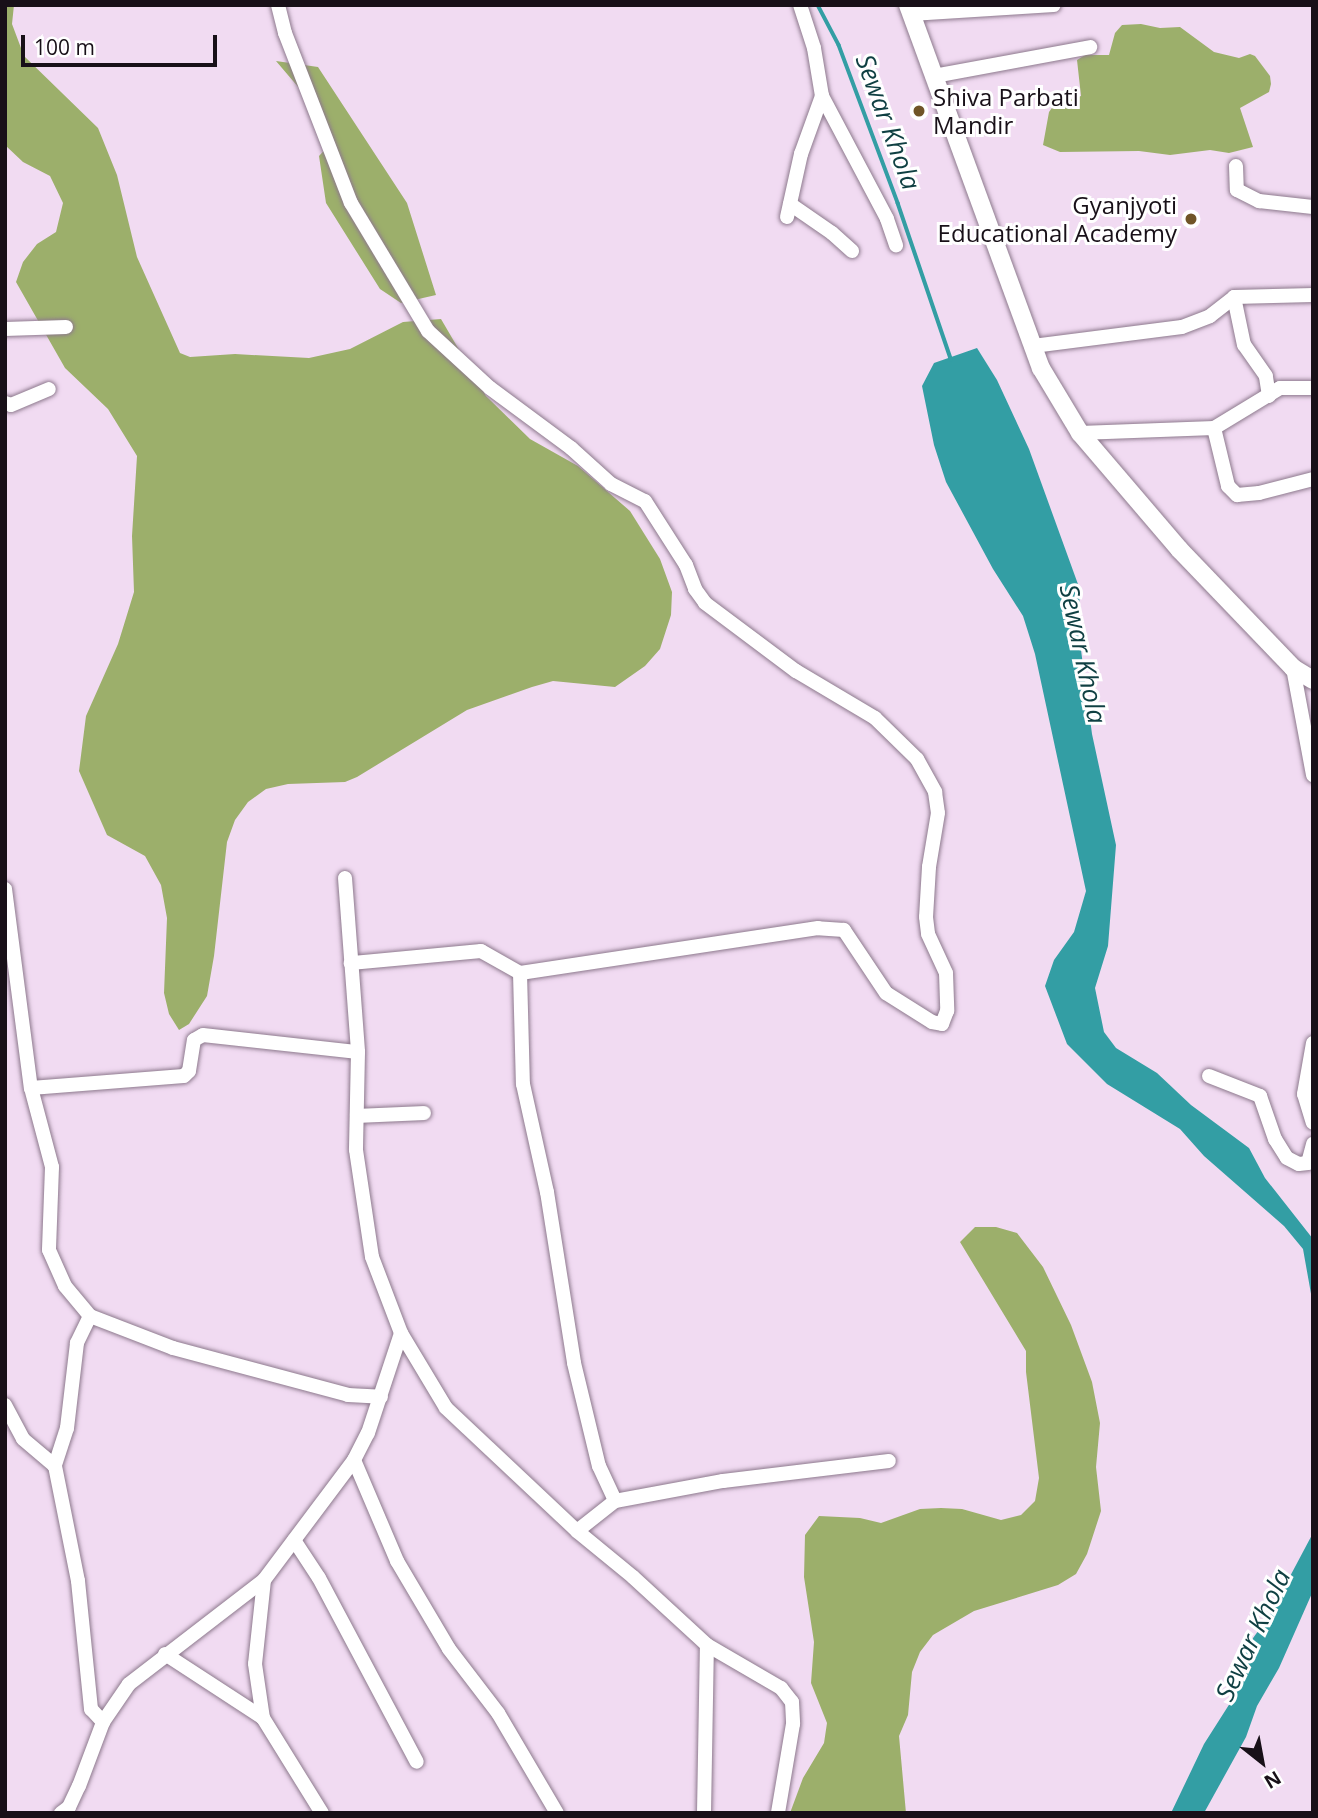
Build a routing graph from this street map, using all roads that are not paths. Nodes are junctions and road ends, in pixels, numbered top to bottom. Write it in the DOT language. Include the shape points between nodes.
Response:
graph roads {
  1 [pos="278,5"];
  2 [pos="800,5"];
  3 [pos="1054,5"];
  4 [pos="909,10"];
  5 [pos="1090,47"];
  6 [pos="934,76"];
  7 [pos="822,96"];
  8 [pos="1236,166"];
  9 [pos="1313,207"];
  10 [pos="896,246"];
  11 [pos="852,251"];
  12 [pos="1313,295"];
  13 [pos="1234,297"];
  14 [pos="66,327"];
  15 [pos="5,329"];
  16 [pos="1033,346"];
  17 [pos="1313,388"];
  18 [pos="49,389"];
  19 [pos="1269,396"];
  20 [pos="5,403"];
  21 [pos="1214,428"];
  22 [pos="1080,433"];
  23 [pos="1313,479"];
  24 [pos="1293,668"];
  25 [pos="1313,680"];
  26 [pos="1313,775"];
  27 [pos="345,878"];
  28 [pos="5,890"];
  29 [pos="351,963"];
  30 [pos="520,973"];
  31 [pos="1313,1043"];
  32 [pos="358,1052"];
  33 [pos="1209,1076"];
  34 [pos="31,1088"];
  35 [pos="424,1113"];
  36 [pos="357,1116"];
  37 [pos="1313,1123"];
  38 [pos="1313,1144"];
  39 [pos="90,1316"];
  40 [pos="401,1333"];
  41 [pos="381,1397"];
  42 [pos="5,1405"];
  43 [pos="354,1460"];
  44 [pos="889,1461"];
  45 [pos="55,1466"];
  46 [pos="615,1501"];
  47 [pos="576,1531"];
  48 [pos="294,1540"];
  49 [pos="264,1580"];
  50 [pos="707,1645"];
  51 [pos="165,1654"];
  52 [pos="262,1718"];
  53 [pos="103,1722"];
  54 [pos="416,1762"];
  55 [pos="61,1813"];
  56 [pos="322,1813"];
  57 [pos="557,1813"];
  58 [pos="704,1813"];
  59 [pos="778,1813"];
  1 -- 30 [label="street" via="351,203 428,331 490,388 611,484 645,501 705,603 796,671 876,718 917,760 935,792 938,813 926,917 928,934 946,973 947,1011 942,1024 886,993 844,930 818,928"];
  2 -- 7 [label="street" via="814,48"];
  3 -- 4 [label="street"];
  4 -- 6 [label="street"];
  5 -- 6 [label="street"];
  6 -- 16 [label="street"];
  7 -- 10 [label="street" via="887,219"];
  7 -- 11 [label="street" via="801,154 788,210 832,233"];
  8 -- 9 [label="street" via="1237,190 1259,201"];
  12 -- 13 [label="street"];
  13 -- 16 [label="street" via="1210,316 1182,327"];
  13 -- 19 [label="street" via="1244,345 1266,376"];
  14 -- 15 [label="street"];
  16 -- 22 [label="street"];
  17 -- 19 [label="street" via="1280,388"];
  18 -- 20 [label="street"];
  19 -- 21 [label="street"];
  21 -- 22 [label="street"];
  21 -- 23 [label="street" via="1228,486 1237,495"];
  22 -- 24 [label="street" via="1179,549"];
  24 -- 25 [label="street"];
  24 -- 26 [label="street"];
  27 -- 29 [label="street"];
  28 -- 34 [label="street"];
  29 -- 30 [label="street" via="481,951"];
  29 -- 32 [label="street"];
  30 -- 46 [label="street" via="523,1084 547,1192 573,1363 599,1466"];
  31 -- 37 [label="street" via="1304,1094"];
  32 -- 34 [label="street" via="203,1035 194,1040 184,1076"];
  32 -- 36 [label="street"];
  33 -- 38 [label="street" via="1260,1096 1287,1158 1308,1163"];
  34 -- 39 [label="street" via="52,1167 49,1250 65,1286"];
  35 -- 36 [label="street"];
  36 -- 40 [label="street" via="356,1150 372,1257"];
  39 -- 41 [label="street" via="173,1348 348,1395"];
  39 -- 45 [label="street" via="78,1343 66,1428"];
  40 -- 41 [label="street"];
  40 -- 47 [label="street" via="446,1408"];
  41 -- 43 [label="street"];
  42 -- 45 [label="street" via="23,1439"];
  43 -- 48 [label="street"];
  43 -- 57 [label="street" via="397,1561 449,1649 498,1713"];
  44 -- 46 [label="street" via="723,1480"];
  45 -- 53 [label="street" via="78,1581 91,1709"];
  46 -- 47 [label="street"];
  47 -- 50 [label="street"];
  48 -- 49 [label="street"];
  48 -- 54 [label="street" via="319,1578"];
  49 -- 51 [label="street"];
  49 -- 52 [label="street" via="255,1664"];
  50 -- 58 [label="street"];
  50 -- 59 [label="street" via="781,1688 792,1703 793,1724"];
  51 -- 52 [label="street"];
  51 -- 53 [label="street" via="129,1684"];
  52 -- 56 [label="street"];
  53 -- 55 [label="street" via="79,1786"];
}
